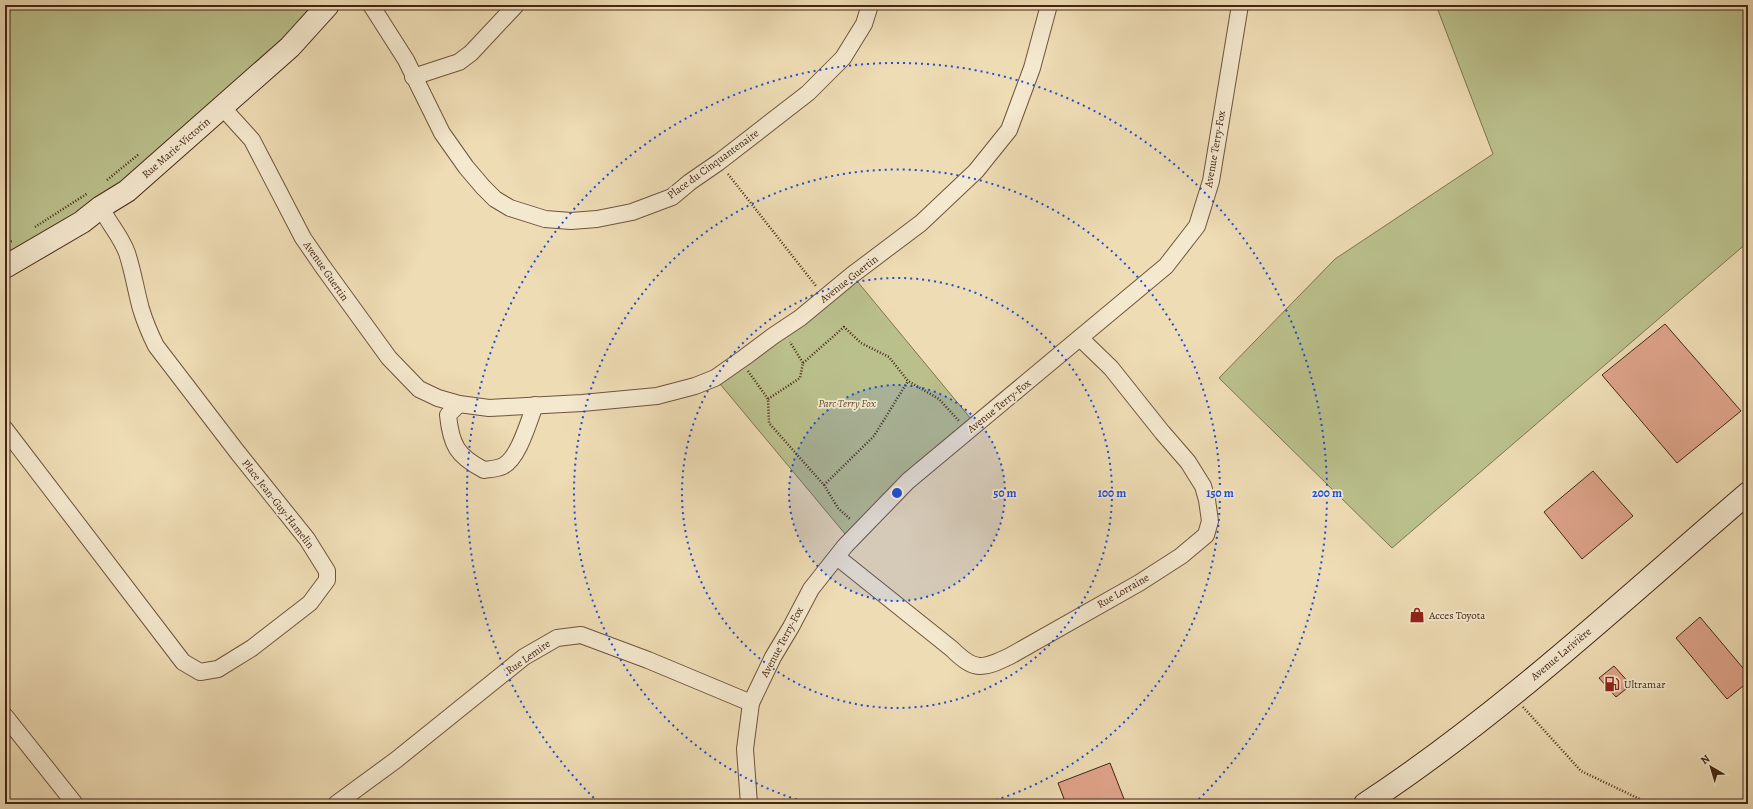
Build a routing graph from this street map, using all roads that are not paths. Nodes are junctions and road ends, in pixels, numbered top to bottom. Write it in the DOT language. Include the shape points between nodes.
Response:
graph roads {
  1 [pos="328,5"];
  2 [pos="371,5"];
  3 [pos="516,5"];
  4 [pos="870,5"];
  5 [pos="1049,5"];
  6 [pos="1240,5"];
  7 [pos="413,77"];
  8 [pos="223,108"];
  9 [pos="94,200"];
  10 [pos="5,267"];
  11 [pos="1080,338"];
  12 [pos="459,404"];
  13 [pos="535,405"];
  14 [pos="5,429"];
  15 [pos="1748,493"];
  16 [pos="837,557"];
  17 [pos="751,703"];
  18 [pos="5,716"];
  19 [pos="76,804"];
  20 [pos="336,804"];
  21 [pos="749,804"];
  22 [pos="1365,804"];
  1 -- 8 [label="main road, Rue Marie-Victorin" via="290,47"];
  2 -- 7 [label="street, Place du Cinquantenaire" via="406,60"];
  3 -- 7 [label="street" via="472,53 459,62"];
  4 -- 7 [label="street, Place du Cinquantenaire" via="864,24 843,58 808,93 672,197 632,212 597,219 545,219 510,208 495,199 466,167 442,133"];
  5 -- 13 [label="street, Avenue Guertin" via="1032,68 1009,130 1002,139 976,171 927,218 800,318 715,378 695,386 657,396 590,403"];
  6 -- 11 [label="street, Avenue Terry-Fox" via="1211,182 1197,226 1166,266"];
  8 -- 9 [label="main road, Rue Marie-Victorin" via="127,191"];
  8 -- 12 [label="street, Avenue Guertin" via="252,140 303,238 389,358 419,389"];
  9 -- 10 [label="main road, Rue Marie-Victorin" via="82,222"];
  9 -- 14 [label="street, Place Jean-Guy-Hamelin" via="117,233 126,252 141,310 156,346 307,539 327,571 327,580 310,603 252,648 218,669 200,672 183,662"];
  11 -- 16 [label="street, Avenue Terry-Fox" via="908,481"];
  11 -- 16 [label="street, Rue Lorraine" via="1111,368 1188,462 1203,486 1210,521 1206,535 1197,544 1138,583 1010,656 984,666 963,660"];
  12 -- 13 [label="street, Avenue Guertin" via="489,408"];
  12 -- 13 [label="street" via="448,415 454,445 462,456 484,470 504,466 510,459 520,444"];
  15 -- 22 [label="main road, Avenue Larivière" via="1459,739"];
  16 -- 17 [label="street, Avenue Terry-Fox" via="811,589"];
  17 -- 20 [label="street, Rue Lemire" via="581,635 556,638 524,657 396,760"];
  17 -- 21 [label="street, Avenue Terry-Fox" via="745,748"];
  18 -- 19 [label="street"];
}
